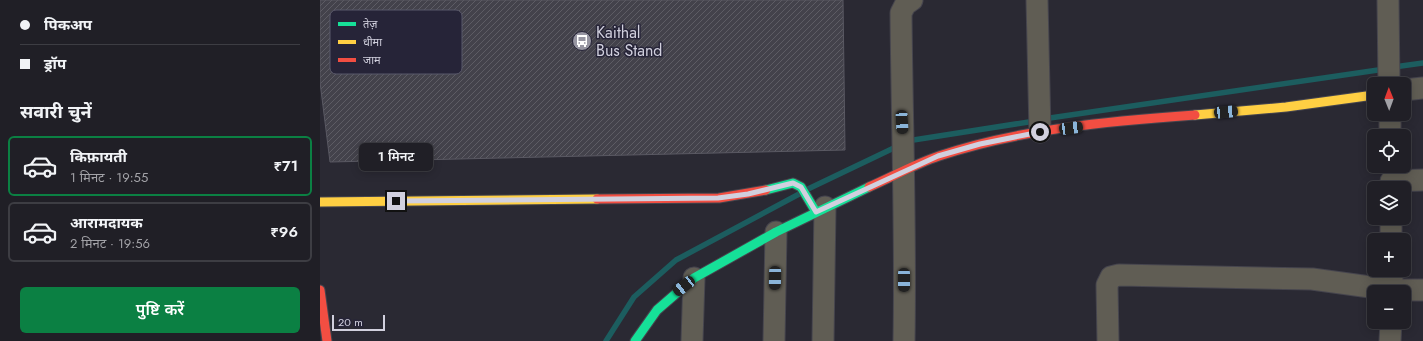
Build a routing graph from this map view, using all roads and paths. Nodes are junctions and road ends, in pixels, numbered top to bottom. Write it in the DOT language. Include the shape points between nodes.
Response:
graph roads {
  1 [pos="1037,0"];
  2 [pos="1388,0"];
  3 [pos="907,2"];
  4 [pos="1393,77"];
  5 [pos="1411,86"];
  6 [pos="1423,88"];
  7 [pos="1367,96"];
  8 [pos="1039,120"];
  9 [pos="904,163"];
  10 [pos="1391,178"];
  11 [pos="1423,180"];
  12 [pos="320,202"];
  13 [pos="817,206"];
  14 [pos="776,232"];
  15 [pos="694,278"];
  16 [pos="1392,284"];
  17 [pos="320,290"];
  18 [pos="1423,290"];
  19 [pos="1391,329"];
  20 [pos="327,341"];
  21 [pos="635,341"];
  22 [pos="692,341"];
  23 [pos="774,341"];
  24 [pos="823,341"];
  25 [pos="904,341"];
  26 [pos="1108,341"];
  27 [pos="1390,341"];
  1 -- 8 [label="street"];
  2 -- 4 [label="street" via="1389,54"];
  3 -- 9 [label="street" via="901,13"];
  5 -- 6 [label="street"];
  7 -- 8 [label="street" via="1286,107 1153,118"];
  8 -- 9 [label="street" via="980,144"];
  9 -- 13 [label="street"];
  9 -- 25 [label="street"];
  10 -- 11 [label="street"];
  12 -- 13 [label="street" via="718,198 793,183 801,187"];
  13 -- 14 [label="street"];
  13 -- 24 [label="street"];
  14 -- 15 [label="street"];
  14 -- 23 [label="street"];
  15 -- 21 [label="street" via="657,310"];
  15 -- 22 [label="street"];
  16 -- 18 [label="street"];
  16 -- 26 [label="street" via="1312,279 1115,276 1111,277 1107,286"];
  17 -- 20 [label="street"];
  19 -- 27 [label="street"];
}
